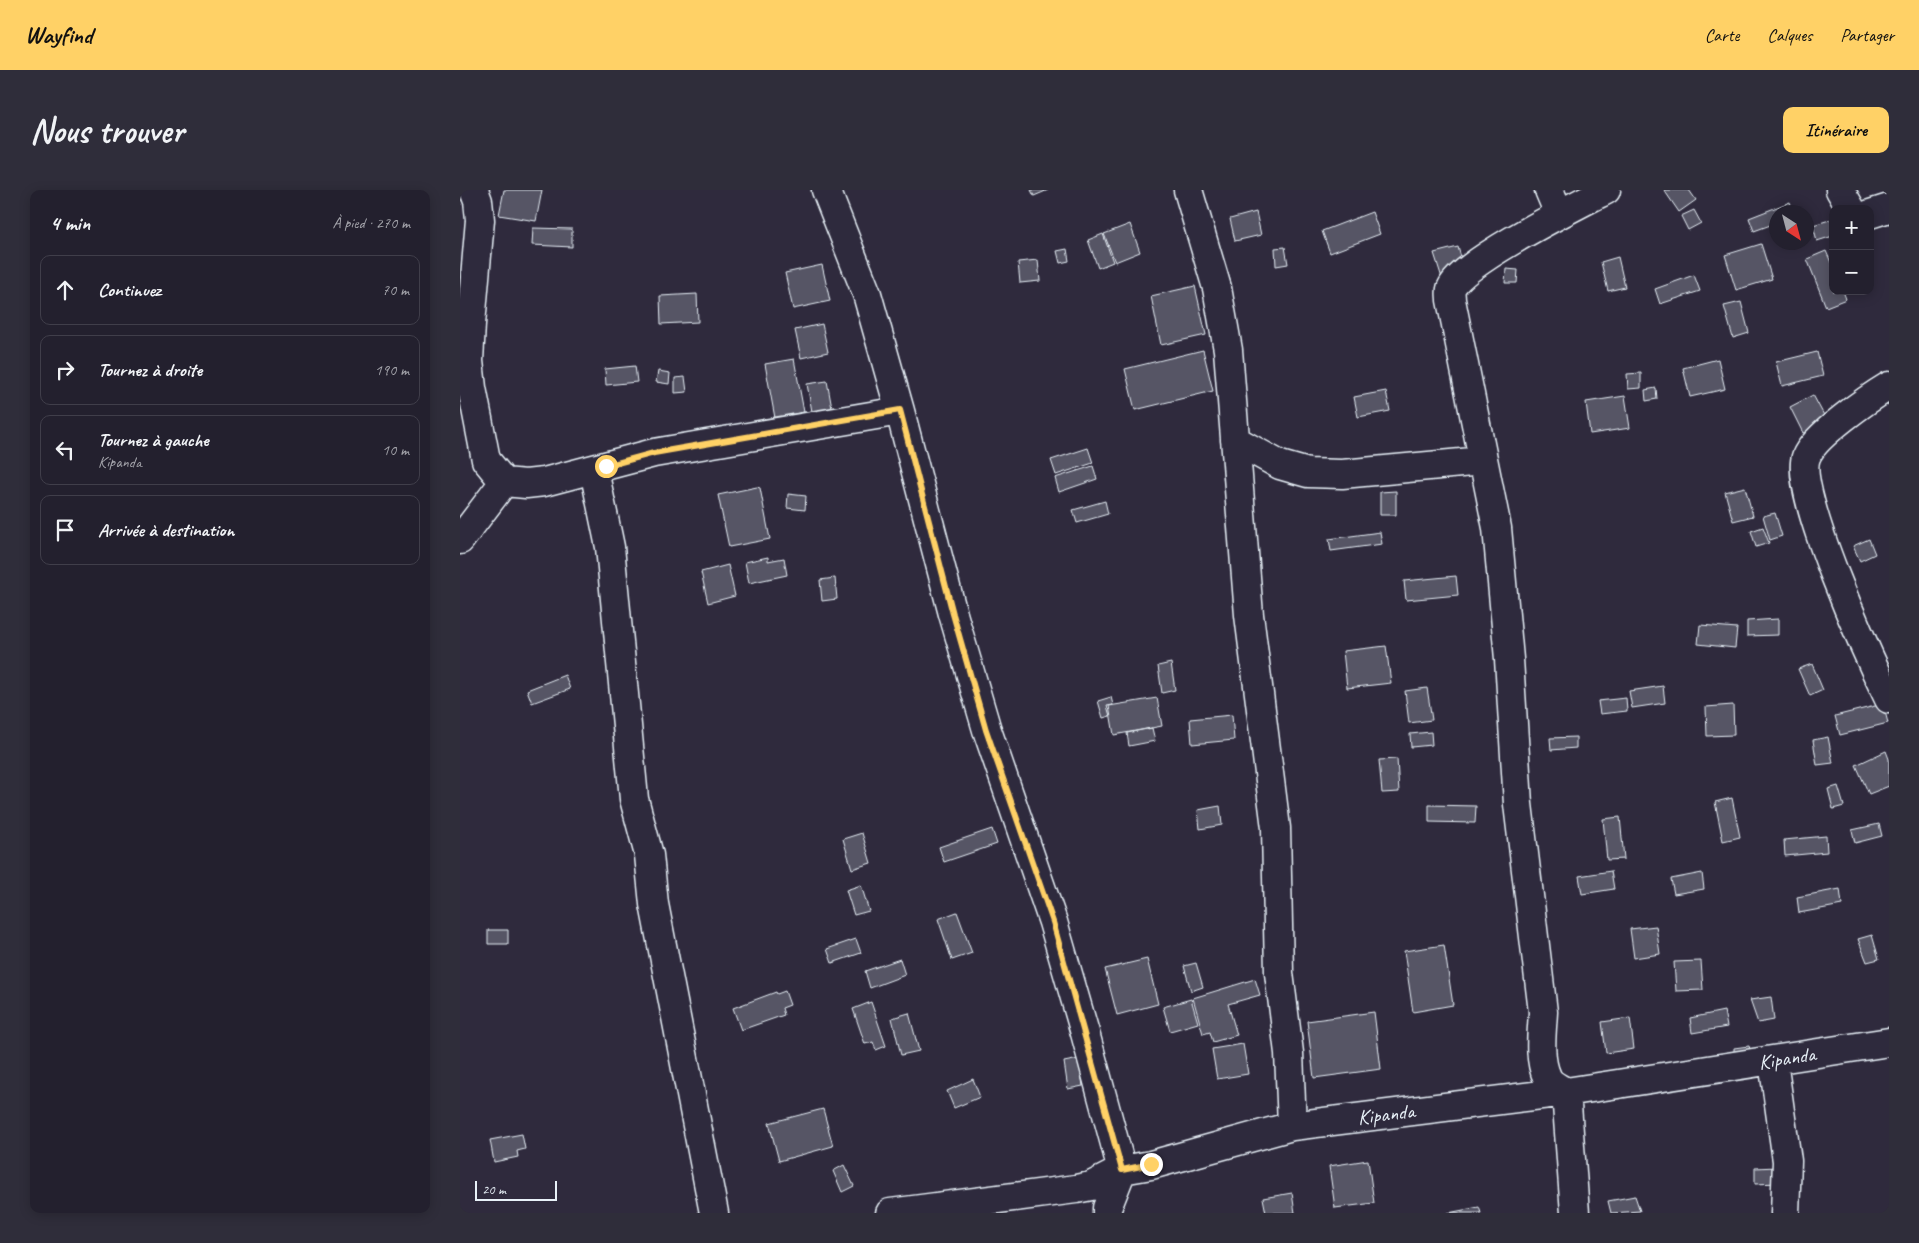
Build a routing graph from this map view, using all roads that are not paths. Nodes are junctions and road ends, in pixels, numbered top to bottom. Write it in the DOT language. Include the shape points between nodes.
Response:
graph roads {
  1 [pos="474,190"];
  2 [pos="826,190"];
  3 [pos="1188,190"];
  4 [pos="1606,190"];
  5 [pos="1840,190"];
  6 [pos="1554,202"];
  7 [pos="1849,205"];
  8 [pos="1889,208"];
  9 [pos="1874,213"];
  10 [pos="1889,386"];
  11 [pos="900,410"];
  12 [pos="1235,440"];
  13 [pos="1483,461"];
  14 [pos="594,470"];
  15 [pos="504,482"];
  16 [pos="460,540"];
  17 [pos="1889,699"];
  18 [pos="1889,1042"];
  19 [pos="1773,1061"];
  20 [pos="1566,1092"];
  21 [pos="1292,1126"];
  22 [pos="1122,1170"];
  23 [pos="714,1213"];
  24 [pos="890,1213"];
  25 [pos="1107,1213"];
  26 [pos="1574,1213"];
  27 [pos="1785,1213"];
  1 -- 15 [label="street" via="480,220 469,361 486,460"];
  2 -- 11 [label="street" via="867,294"];
  3 -- 12 [label="street" via="1217,288 1228,350"];
  4 -- 6 [label="street"];
  5 -- 7 [label="street"];
  6 -- 13 [label="street" via="1451,288"];
  8 -- 9 [label="street"];
  10 -- 17 [label="street" via="1826,431 1806,456 1803,470 1837,579 1864,648"];
  11 -- 14 [label="street" via="654,453"];
  11 -- 22 [label="street" via="986,730 1053,922"];
  12 -- 13 [label="street" via="1280,464 1308,473 1342,474"];
  12 -- 21 [label="street" via="1249,615 1276,828 1279,973"];
  13 -- 20 [label="street" via="1497,528 1518,804 1543,1012 1544,1062 1547,1077"];
  14 -- 15 [label="street" via="544,482"];
  14 -- 23 [label="street" via="610,547 634,799 649,855 654,904"];
  15 -- 16 [label="street"];
  18 -- 19 [label="street, Kipanda"];
  19 -- 20 [label="street, Kipanda"];
  19 -- 27 [label="street" via="1787,1161"];
  20 -- 21 [label="street, Kipanda"];
  20 -- 26 [label="street"];
  21 -- 22 [label="street, Kipanda"];
  22 -- 24 [label="street, Kipanda" via="1091,1186 1076,1189"];
  22 -- 25 [label="street"];
}
